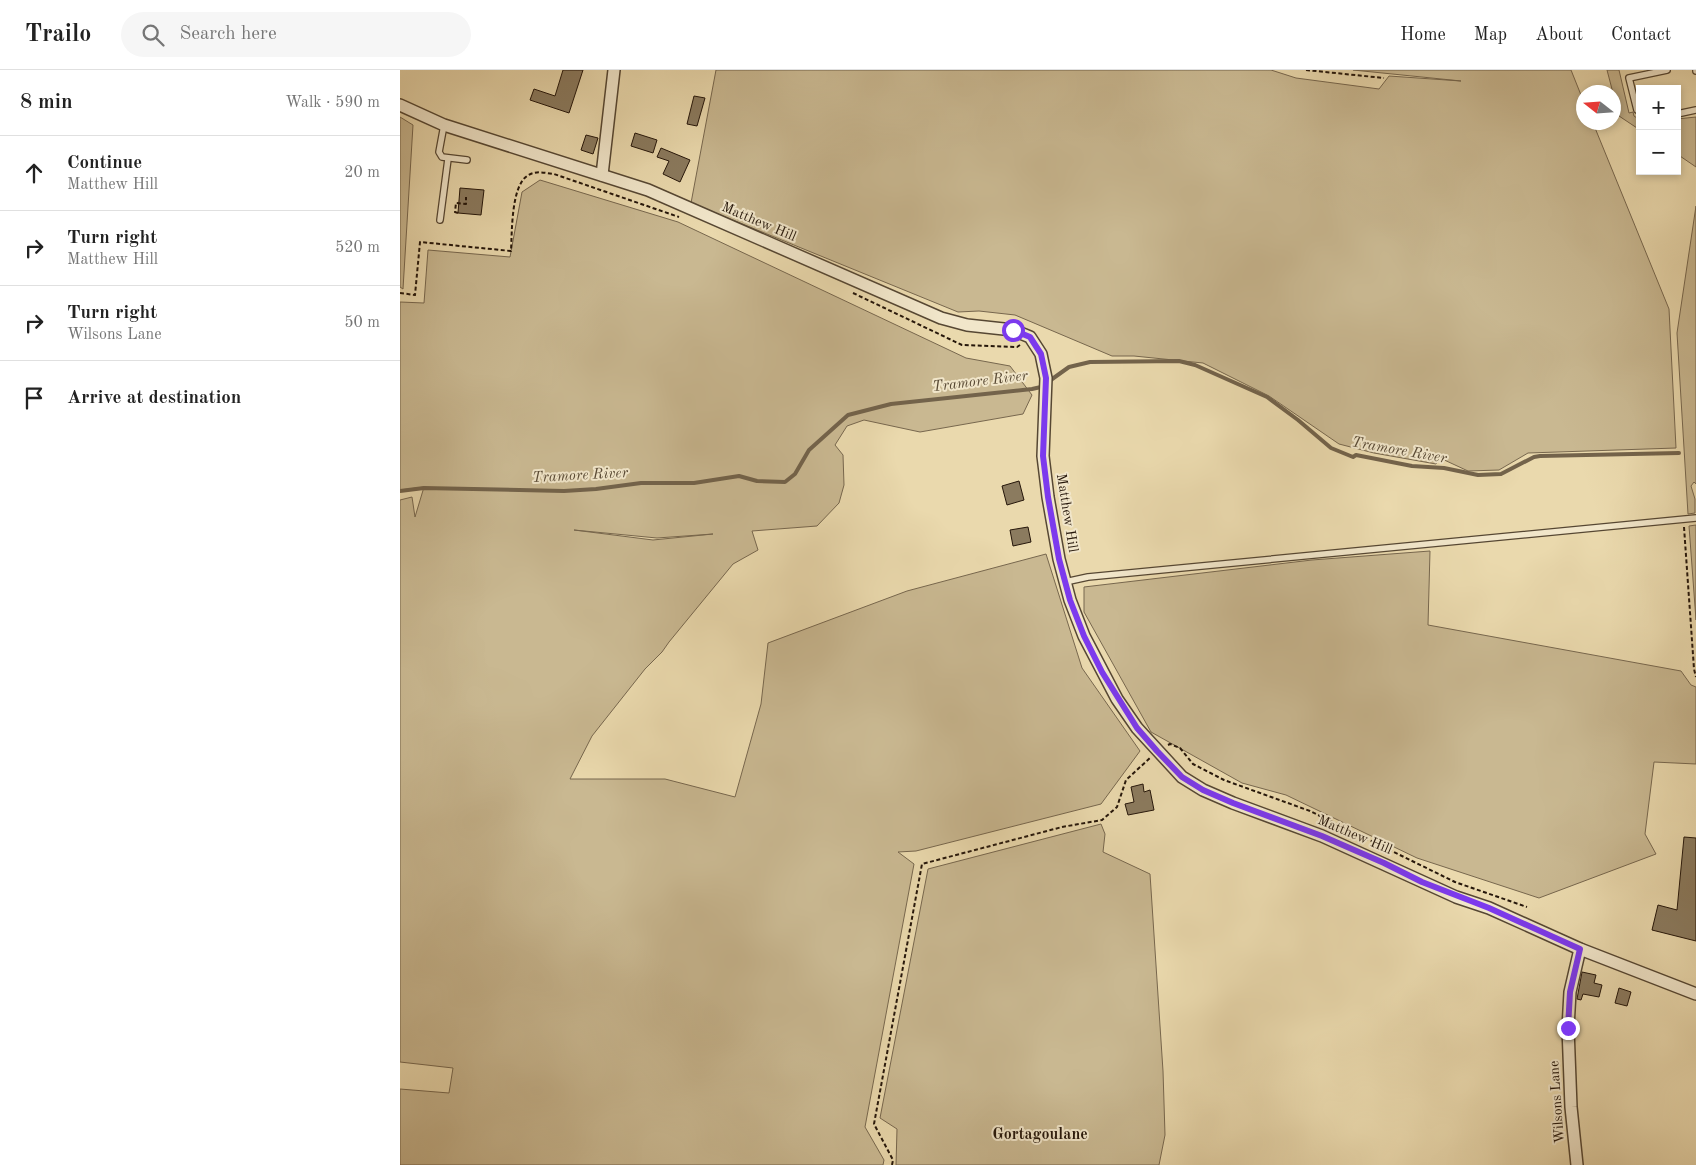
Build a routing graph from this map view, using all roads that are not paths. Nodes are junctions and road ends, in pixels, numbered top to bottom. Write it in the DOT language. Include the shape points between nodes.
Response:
graph roads {
  1 [pos="614,70"];
  2 [pos="1667,70"];
  3 [pos="400,106"];
  4 [pos="1636,106"];
  5 [pos="1696,110"];
  6 [pos="1681,113"];
  7 [pos="444,125"];
  8 [pos="448,159"];
  9 [pos="467,160"];
  10 [pos="602,175"];
  11 [pos="440,220"];
  12 [pos="1696,518"];
  13 [pos="1065,582"];
  14 [pos="1580,949"];
  15 [pos="1696,994"];
  16 [pos="1577,1165"];
  1 -- 10 [label="street"];
  2 -- 4 [label="lane" via="1629,78"];
  3 -- 7 [label="street, Matthew Hill"];
  5 -- 6 [label="lane"];
  7 -- 8 [label="lane" via="439,152"];
  7 -- 10 [label="street, Matthew Hill"];
  8 -- 9 [label="lane"];
  8 -- 11 [label="lane"];
  10 -- 13 [label="street, Matthew Hill" via="648,190 941,318 1013,330 1030,337 1041,354 1046,378 1043,456"];
  12 -- 13 [label="lane" via="1088,577"];
  13 -- 14 [label="street, Matthew Hill" via="1084,636 1102,672 1137,728 1182,777 1233,803 1322,836"];
  14 -- 15 [label="street, Matthew Hill"];
  14 -- 16 [label="street, Wilsons Lane" via="1570,992 1568,1028"];
}
